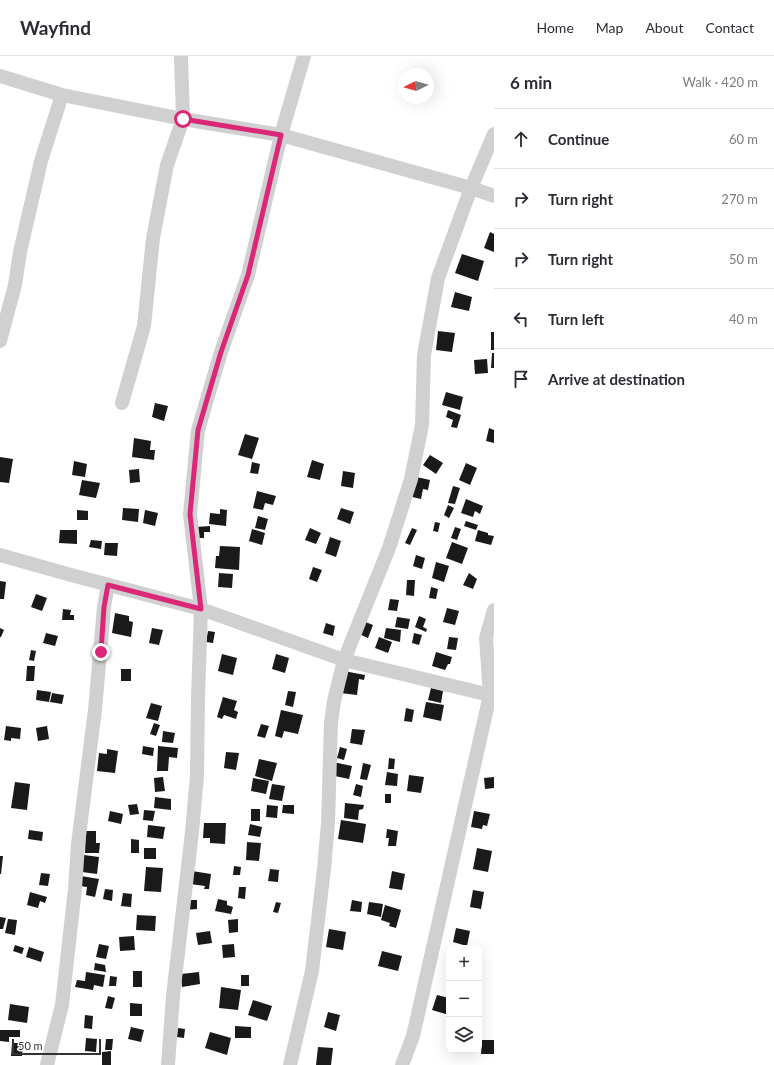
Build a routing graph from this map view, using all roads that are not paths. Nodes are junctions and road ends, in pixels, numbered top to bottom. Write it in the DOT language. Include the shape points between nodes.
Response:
graph roads {
  1 [pos="181,56"];
  2 [pos="304,56"];
  3 [pos="0,76"];
  4 [pos="62,95"];
  5 [pos="183,119"];
  6 [pos="494,134"];
  7 [pos="281,135"];
  8 [pos="471,188"];
  9 [pos="494,196"];
  10 [pos="0,341"];
  11 [pos="122,403"];
  12 [pos="0,555"];
  13 [pos="108,585"];
  14 [pos="201,609"];
  15 [pos="494,610"];
  16 [pos="344,660"];
  17 [pos="492,695"];
  18 [pos="48,1065"];
  19 [pos="168,1065"];
  20 [pos="290,1065"];
  21 [pos="402,1065"];
  1 -- 5 [label="street"];
  2 -- 7 [label="street"];
  3 -- 4 [label="street"];
  4 -- 5 [label="street"];
  4 -- 10 [label="street" via="41,161"];
  5 -- 7 [label="street"];
  5 -- 11 [label="street" via="168,165 153,238 144,326"];
  6 -- 8 [label="street"];
  7 -- 8 [label="street"];
  7 -- 14 [label="street" via="248,275 221,352 198,430 190,514"];
  8 -- 9 [label="street"];
  8 -- 16 [label="street" via="438,278 424,355 422,425 411,479 389,548"];
  12 -- 13 [label="street"];
  13 -- 14 [label="street"];
  13 -- 18 [label="street" via="62,1005"];
  14 -- 16 [label="street"];
  14 -- 19 [label="street" via="197,776"];
  15 -- 17 [label="street" via="486,638"];
  16 -- 17 [label="street"];
  16 -- 20 [label="street" via="331,723 328,823 312,971"];
  17 -- 21 [label="street" via="413,1036"];
}
